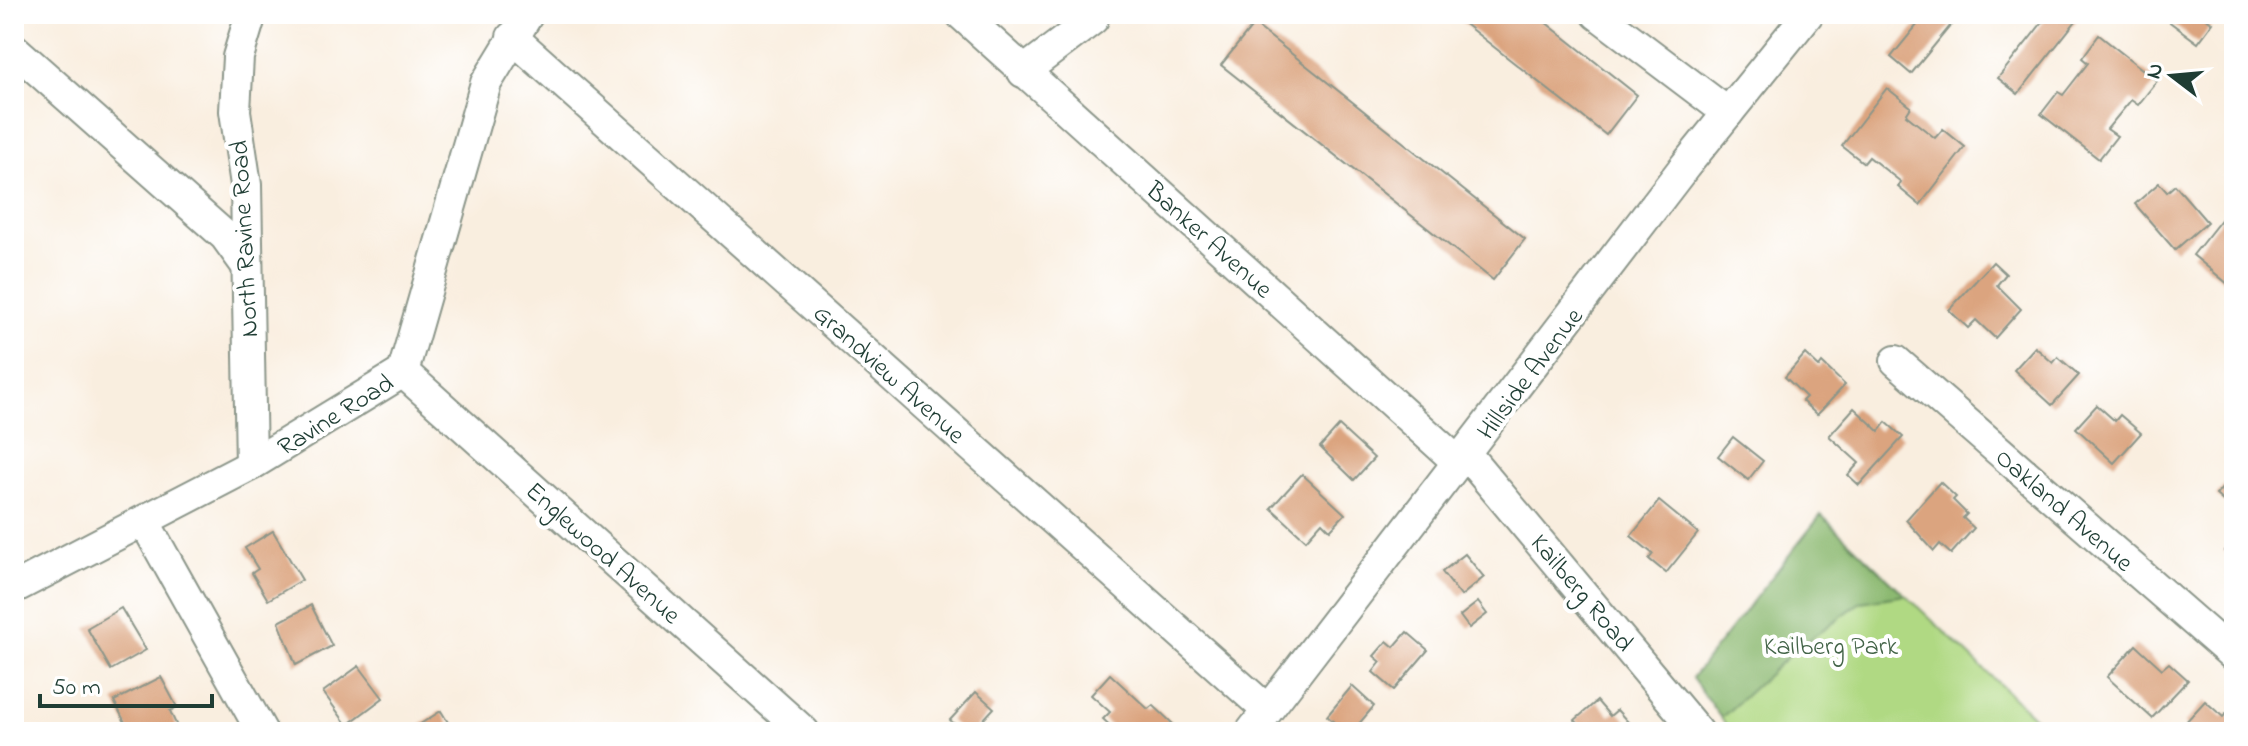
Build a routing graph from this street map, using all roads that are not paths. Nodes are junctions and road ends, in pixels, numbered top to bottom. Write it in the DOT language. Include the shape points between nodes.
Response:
graph roads {
  1 [pos="251,14"];
  2 [pos="961,14"];
  3 [pos="1090,14"];
  4 [pos="1597,14"];
  5 [pos="1808,14"];
  6 [pos="520,26"];
  7 [pos="14,49"];
  8 [pos="1023,72"];
  9 [pos="1728,113"];
  10 [pos="246,265"];
  11 [pos="1896,361"];
  12 [pos="403,372"];
  13 [pos="1463,458"];
  14 [pos="251,465"];
  15 [pos="144,521"];
  16 [pos="14,588"];
  17 [pos="2234,656"];
  18 [pos="1259,721"];
  19 [pos="262,732"];
  20 [pos="804,732"];
  21 [pos="1698,732"];
  1 -- 10 [label="street, North Ravine Road" via="238,57 235,111 246,185"];
  2 -- 8 [label="street, Banker Avenue"];
  3 -- 8 [label="street" via="1093,19"];
  4 -- 9 [label="street"];
  5 -- 9 [label="street, Hillside Avenue"];
  6 -- 12 [label="street, Ravine Road" via="486,83"];
  6 -- 18 [label="street, Grandview Avenue"];
  7 -- 10 [label="street" via="225,236"];
  8 -- 13 [label="street, Banker Avenue"];
  9 -- 13 [label="street, Hillside Avenue"];
  10 -- 14 [label="street, North Ravine Road"];
  11 -- 17 [label="street, Oakland Avenue"];
  12 -- 14 [label="street, Ravine Road"];
  12 -- 20 [label="street, Englewood Avenue"];
  13 -- 18 [label="street, Hillside Avenue"];
  13 -- 21 [label="street, Kailberg Road"];
  14 -- 15 [label="street, Ravine Road"];
  15 -- 16 [label="street, Ravine Road"];
  15 -- 19 [label="street"];
}
